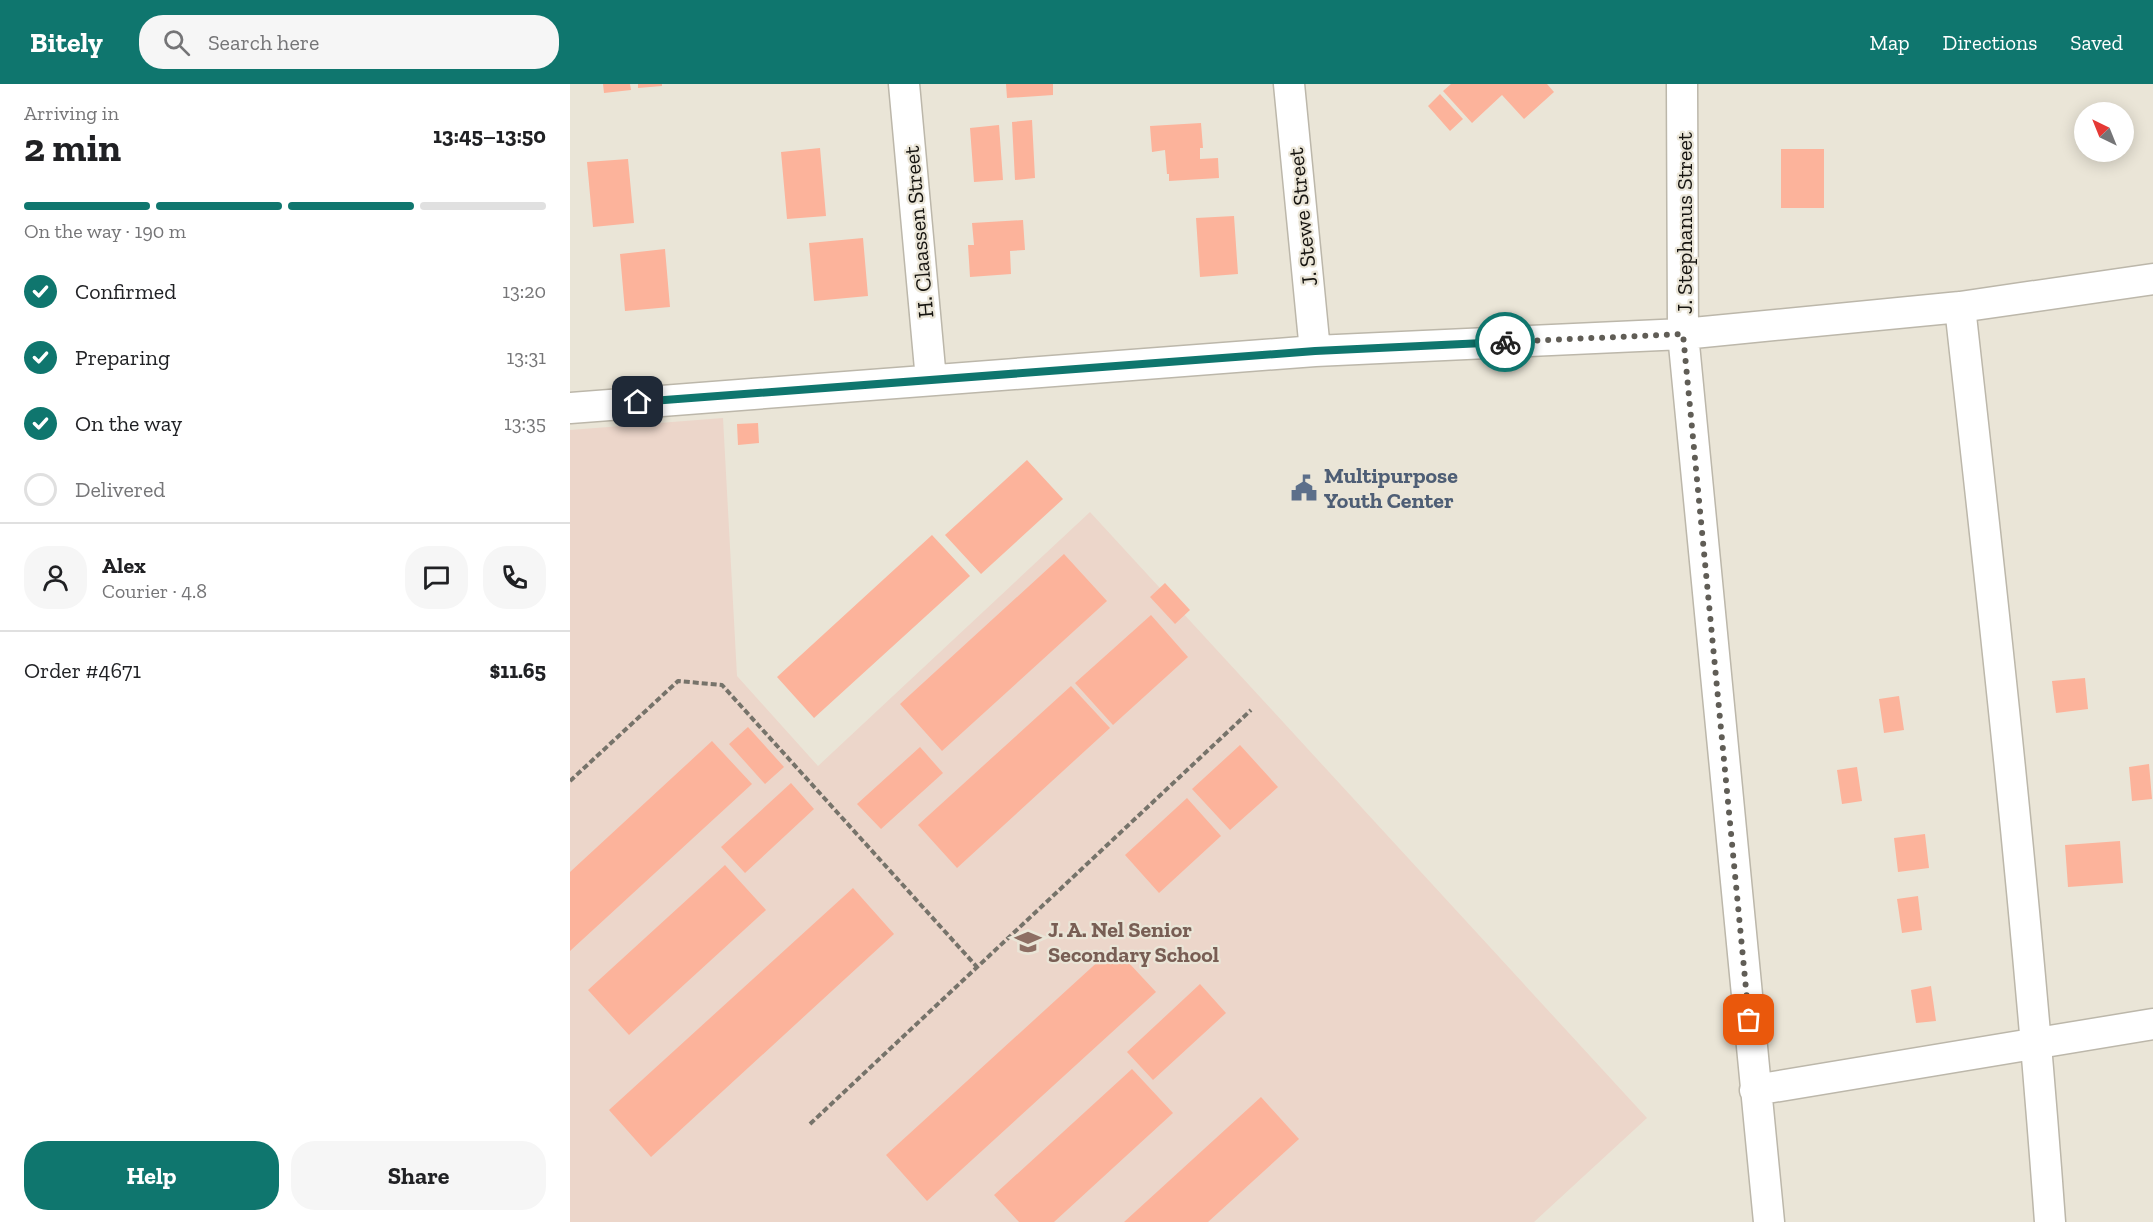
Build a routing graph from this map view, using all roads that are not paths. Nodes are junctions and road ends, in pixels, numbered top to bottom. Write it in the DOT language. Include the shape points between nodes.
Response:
graph roads {
  1 [pos="904,84"];
  2 [pos="1289,84"];
  3 [pos="1682,84"];
  4 [pos="2153,279"];
  5 [pos="1960,307"];
  6 [pos="1683,334"];
  7 [pos="1315,351"];
  8 [pos="931,380"];
  9 [pos="570,408"];
  10 [pos="2153,1024"];
  11 [pos="2037,1042"];
  12 [pos="1755,1090"];
  13 [pos="1769,1222"];
  14 [pos="2050,1222"];
  1 -- 8 [label="street, H. Claassen Street"];
  2 -- 7 [label="street, J. Stewe Street"];
  3 -- 6 [label="street, J. Stephanus Street"];
  4 -- 5 [label="street"];
  5 -- 6 [label="street"];
  5 -- 11 [label="street"];
  6 -- 7 [label="street"];
  6 -- 12 [label="street, J. Stephanus Street"];
  7 -- 8 [label="street"];
  8 -- 9 [label="street"];
  10 -- 11 [label="street"];
  11 -- 12 [label="street"];
  11 -- 14 [label="street"];
  12 -- 13 [label="street, J. Stephanus Street"];
}
